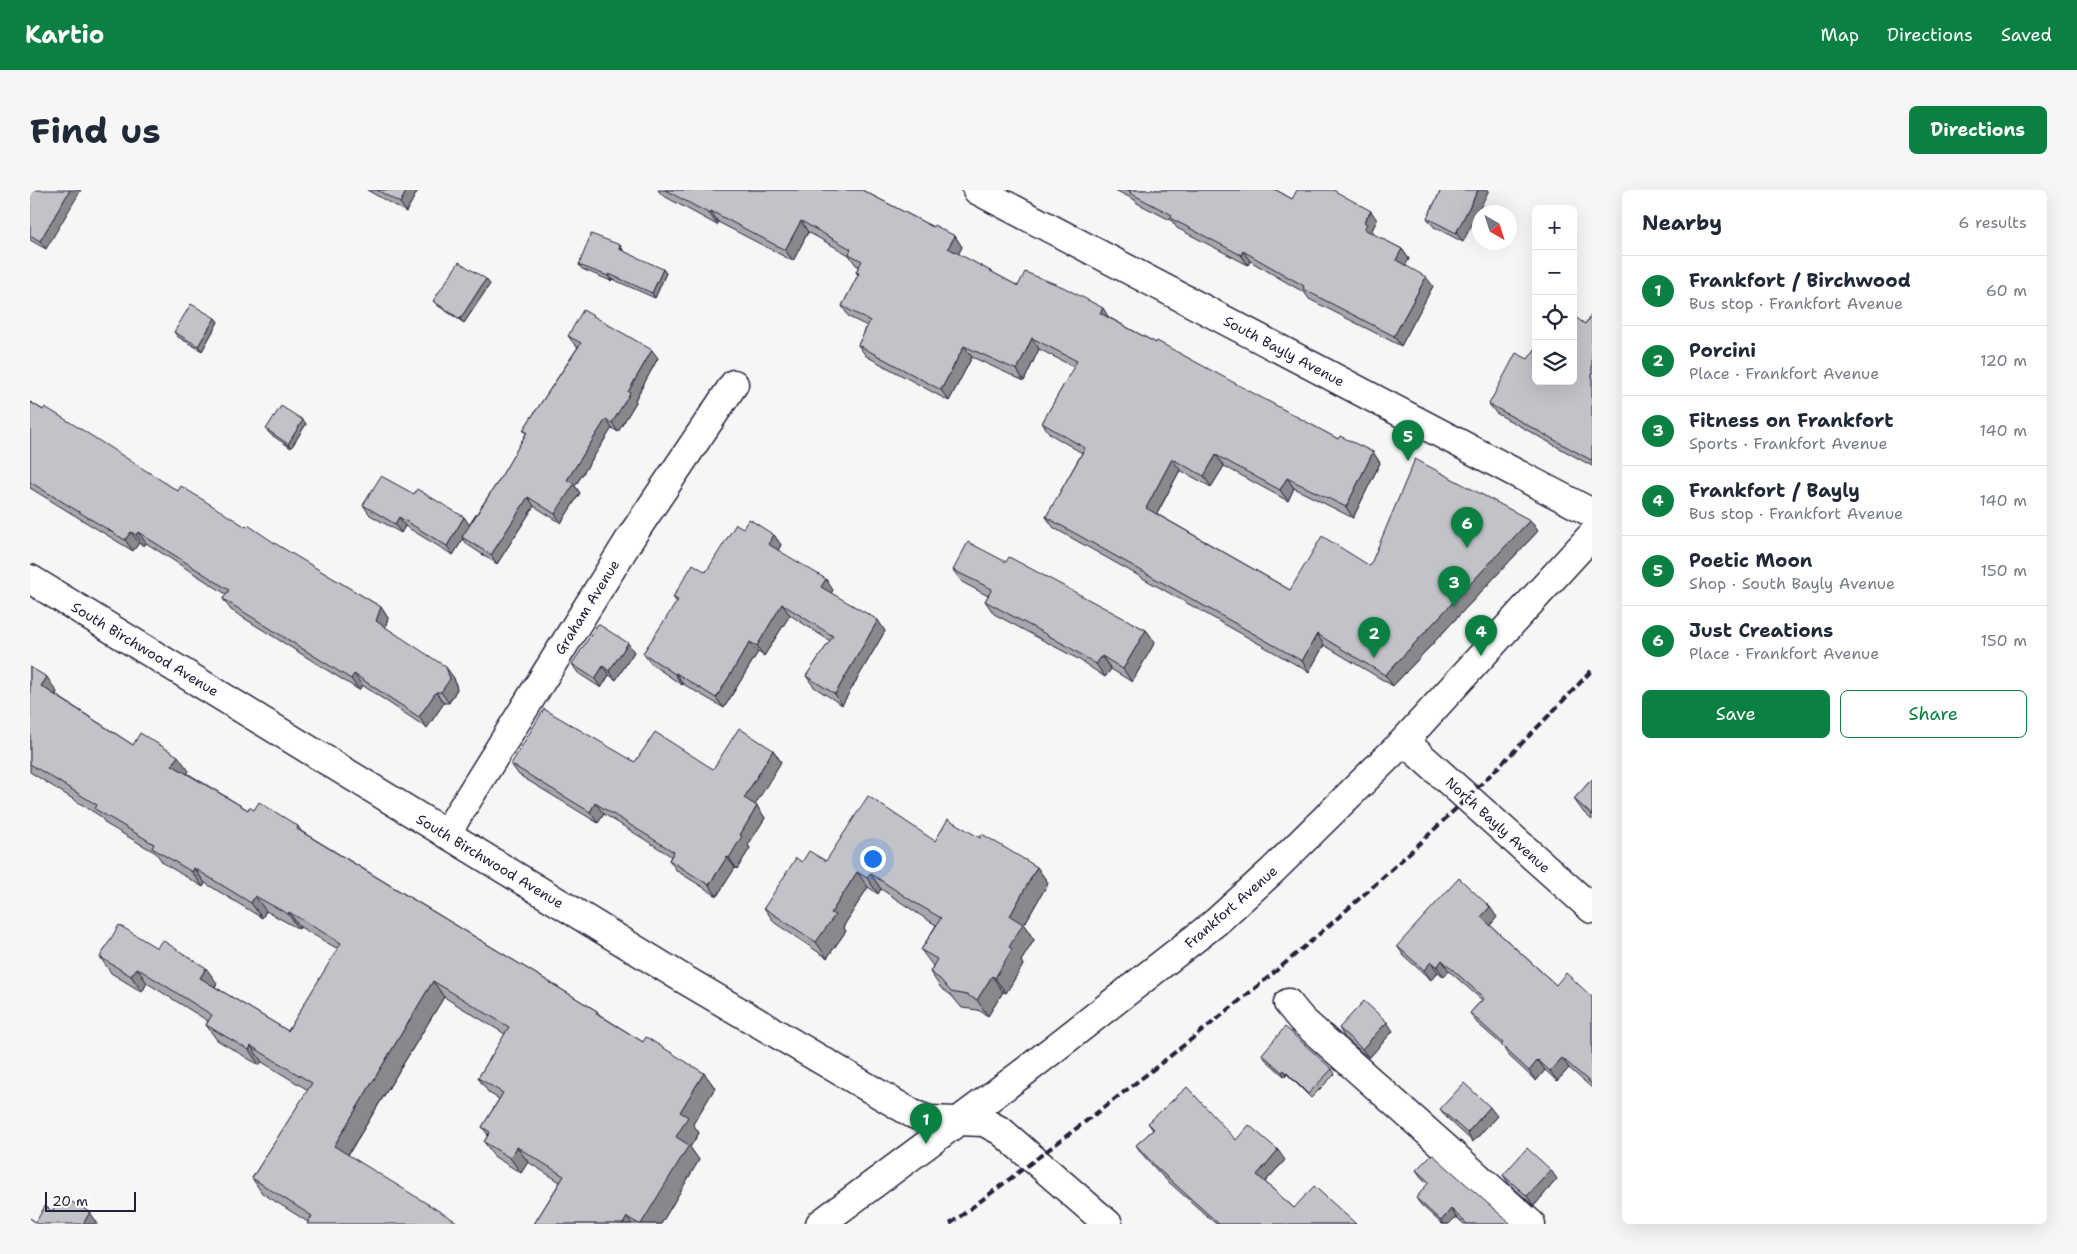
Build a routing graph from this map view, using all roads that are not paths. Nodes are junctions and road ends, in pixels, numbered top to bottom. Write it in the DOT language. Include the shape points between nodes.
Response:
graph roads {
  1 [pos="977,190"];
  2 [pos="734,384"];
  3 [pos="1592,513"];
  4 [pos="1592,535"];
  5 [pos="30,579"];
  6 [pos="1404,742"];
  7 [pos="446,834"];
  8 [pos="1592,909"];
  9 [pos="1288,1003"];
  10 [pos="958,1120"];
  11 [pos="820,1224"];
  12 [pos="1108,1224"];
  13 [pos="1531,1224"];
  1 -- 3 [label="street, South Bayly Avenue"];
  2 -- 7 [label="street, Graham Avenue" via="633,534"];
  4 -- 6 [label="street, Frankfort Avenue"];
  5 -- 7 [label="street, South Birchwood Avenue"];
  6 -- 8 [label="street, North Bayly Avenue"];
  6 -- 10 [label="street, Frankfort Avenue" via="1216,922"];
  7 -- 10 [label="street, South Birchwood Avenue" via="913,1114 929,1120"];
  9 -- 13 [label="street" via="1302,1020"];
  10 -- 11 [label="street, Frankfort Avenue"];
  10 -- 12 [label="street, South Birchwood Avenue" via="984,1122 1007,1134"];
}
